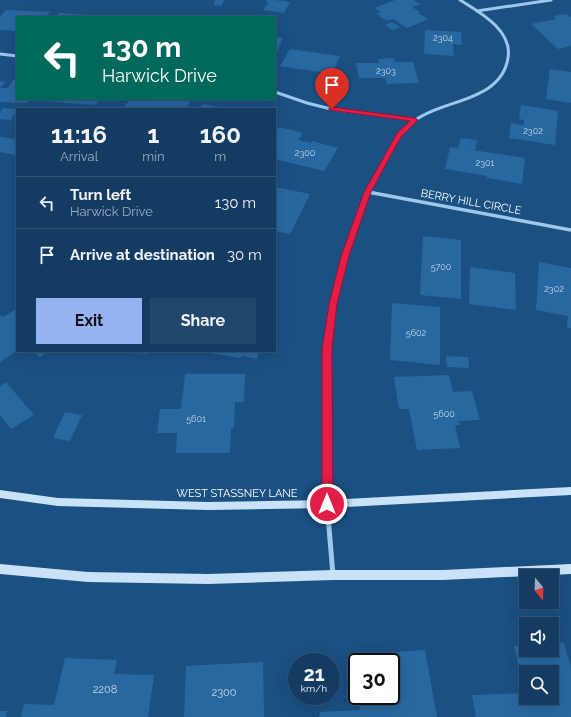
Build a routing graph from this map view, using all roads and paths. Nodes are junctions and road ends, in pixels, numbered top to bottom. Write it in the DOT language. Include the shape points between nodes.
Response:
graph roads {
  1 [pos="460,0"];
  2 [pos="551,0"];
  3 [pos="477,11"];
  4 [pos="0,54"];
  5 [pos="16,56"];
  6 [pos="276,92"];
  7 [pos="415,120"];
  8 [pos="368,192"];
  9 [pos="571,230"];
  10 [pos="571,492"];
  11 [pos="0,494"];
  12 [pos="327,504"];
  13 [pos="0,569"];
  14 [pos="571,569"];
  15 [pos="333,575"];
  1 -- 3 [label="street"];
  2 -- 3 [label="street"];
  3 -- 7 [label="street" via="490,20 508,44 509,57 505,71 485,90 433,110"];
  4 -- 5 [label="street"];
  6 -- 7 [label="street" via="332,109"];
  7 -- 8 [label="street" via="396,141"];
  8 -- 9 [label="street, BERRY HILL CIRCLE"];
  8 -- 12 [label="street" via="345,256 333,304 327,349"];
  10 -- 12 [label="main road, WEST STASSNEY LANE"];
  11 -- 12 [label="main road, WEST STASSNEY LANE" via="58,502 147,505"];
  12 -- 15 [label="street"];
  13 -- 15 [label="main road" via="88,577 208,579"];
  14 -- 15 [label="main road" via="443,575"];
}
